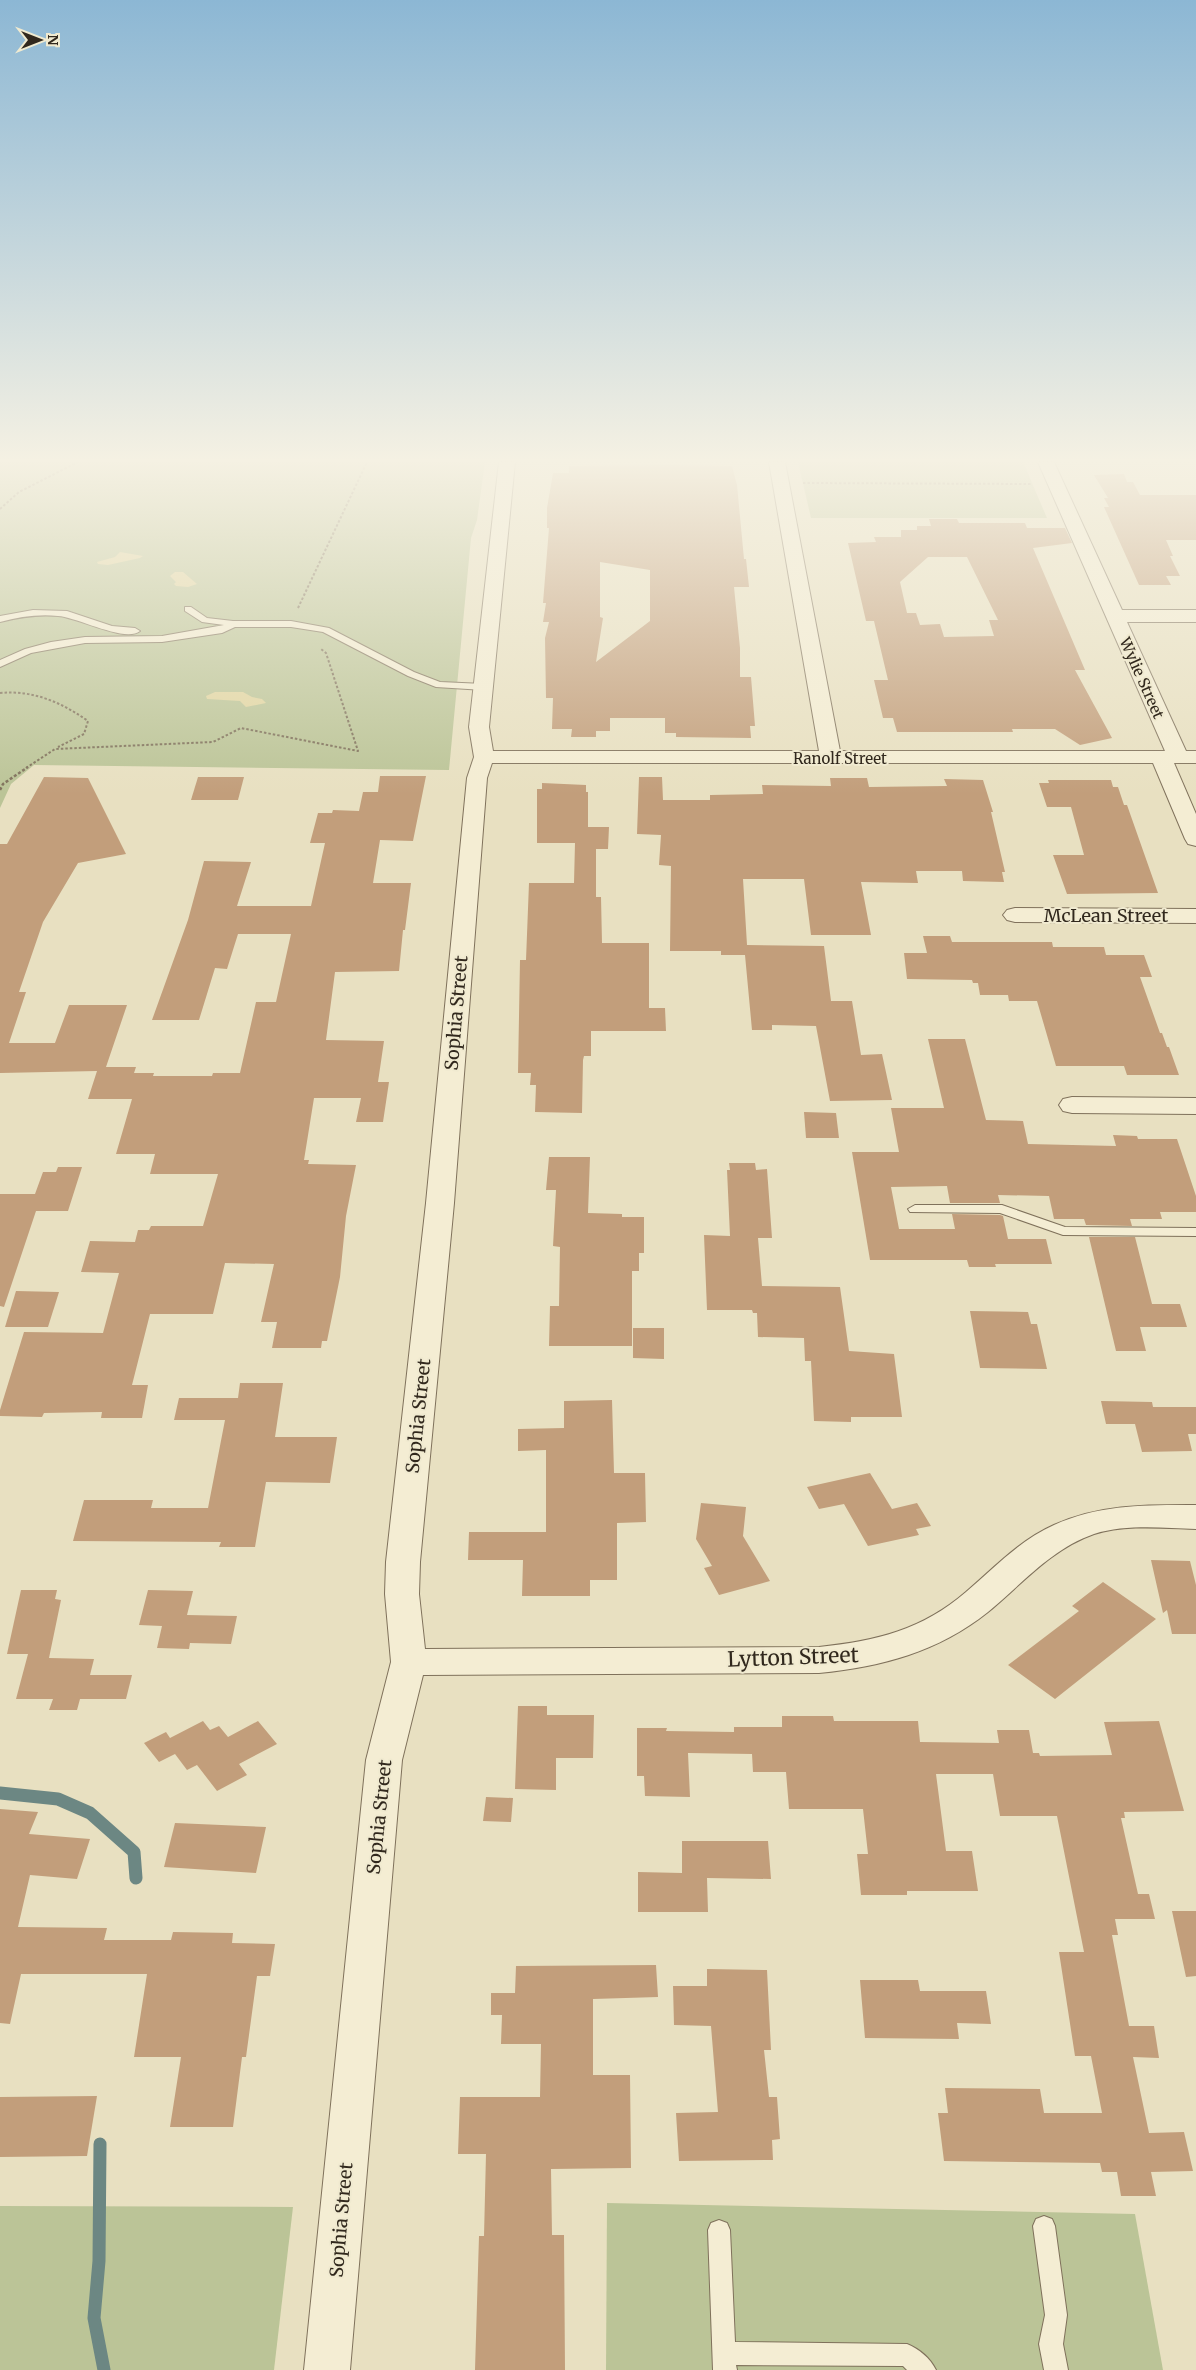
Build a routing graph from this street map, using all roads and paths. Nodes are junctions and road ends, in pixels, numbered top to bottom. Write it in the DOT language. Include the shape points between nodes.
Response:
graph roads {
  1 [pos="496,573"];
  2 [pos="797,573"];
  3 [pos="1095,573"];
  4 [pos="188,609"];
  5 [pos="0,614"];
  6 [pos="19,614"];
  7 [pos="1114,616"];
  8 [pos="1196,616"];
  9 [pos="0,619"];
  10 [pos="233,624"];
  11 [pos="0,664"];
  12 [pos="484,687"];
  13 [pos="0,693"];
  14 [pos="241,728"];
  15 [pos="55,749"];
  16 [pos="484,757"];
  17 [pos="831,758"];
  18 [pos="1178,758"];
  19 [pos="0,790"];
  20 [pos="1196,839"];
  21 [pos="1015,915"];
  22 [pos="1196,916"];
  23 [pos="1072,1105"];
  24 [pos="1196,1106"];
  25 [pos="915,1209"];
  26 [pos="1196,1232"];
  27 [pos="1196,1517"];
  28 [pos="409,1662"];
  29 [pos="1044,2226"];
  30 [pos="719,2230"];
  31 [pos="724,2361"];
  32 [pos="327,2370"];
  33 [pos="924,2370"];
  34 [pos="1056,2370"];
  1 -- 12 [label="street, Sophia Street"];
  2 -- 17 [label="street"];
  3 -- 7 [label="street, Wylie Street"];
  4 -- 10 [label="lane" via="206,620"];
  5 -- 6 [label="lane"];
  6 -- 9 [label="lane"];
  6 -- 10 [label="lane" via="66,614 126,632"];
  7 -- 8 [label="street"];
  7 -- 18 [label="street, Wylie Street"];
  10 -- 11 [label="lane" via="222,630 162,639 85,640 51,645"];
  10 -- 12 [label="lane" via="291,624 326,630 439,685"];
  12 -- 16 [label="street, Sophia Street" via="479,727"];
  13 -- 15 [label="path" via="22,691 75,710 88,721 84,734"];
  14 -- 15 [label="path" via="213,742"];
  15 -- 19 [label="path" via="3,784"];
  16 -- 17 [label="street, Ranolf Street"];
  16 -- 28 [label="street, Sophia Street" via="476,778 439,1212 403,1562 402,1594"];
  17 -- 18 [label="street, Ranolf Street"];
  18 -- 20 [label="street, Wylie Street"];
  21 -- 22 [label="street, McLean Street"];
  23 -- 24 [label="street"];
  25 -- 26 [label="lane" via="1002,1209 1063,1231"];
  27 -- 28 [label="street, Lytton Street" via="1112,1519 1081,1526 1032,1552 949,1623 890,1650 857,1657 820,1660"];
  28 -- 32 [label="street, Sophia Street" via="384,1760"];
  29 -- 34 [label="lane" via="1056,2315 1051,2344"];
  30 -- 31 [label="lane"];
  31 -- 33 [label="lane" via="907,2355"];
}
